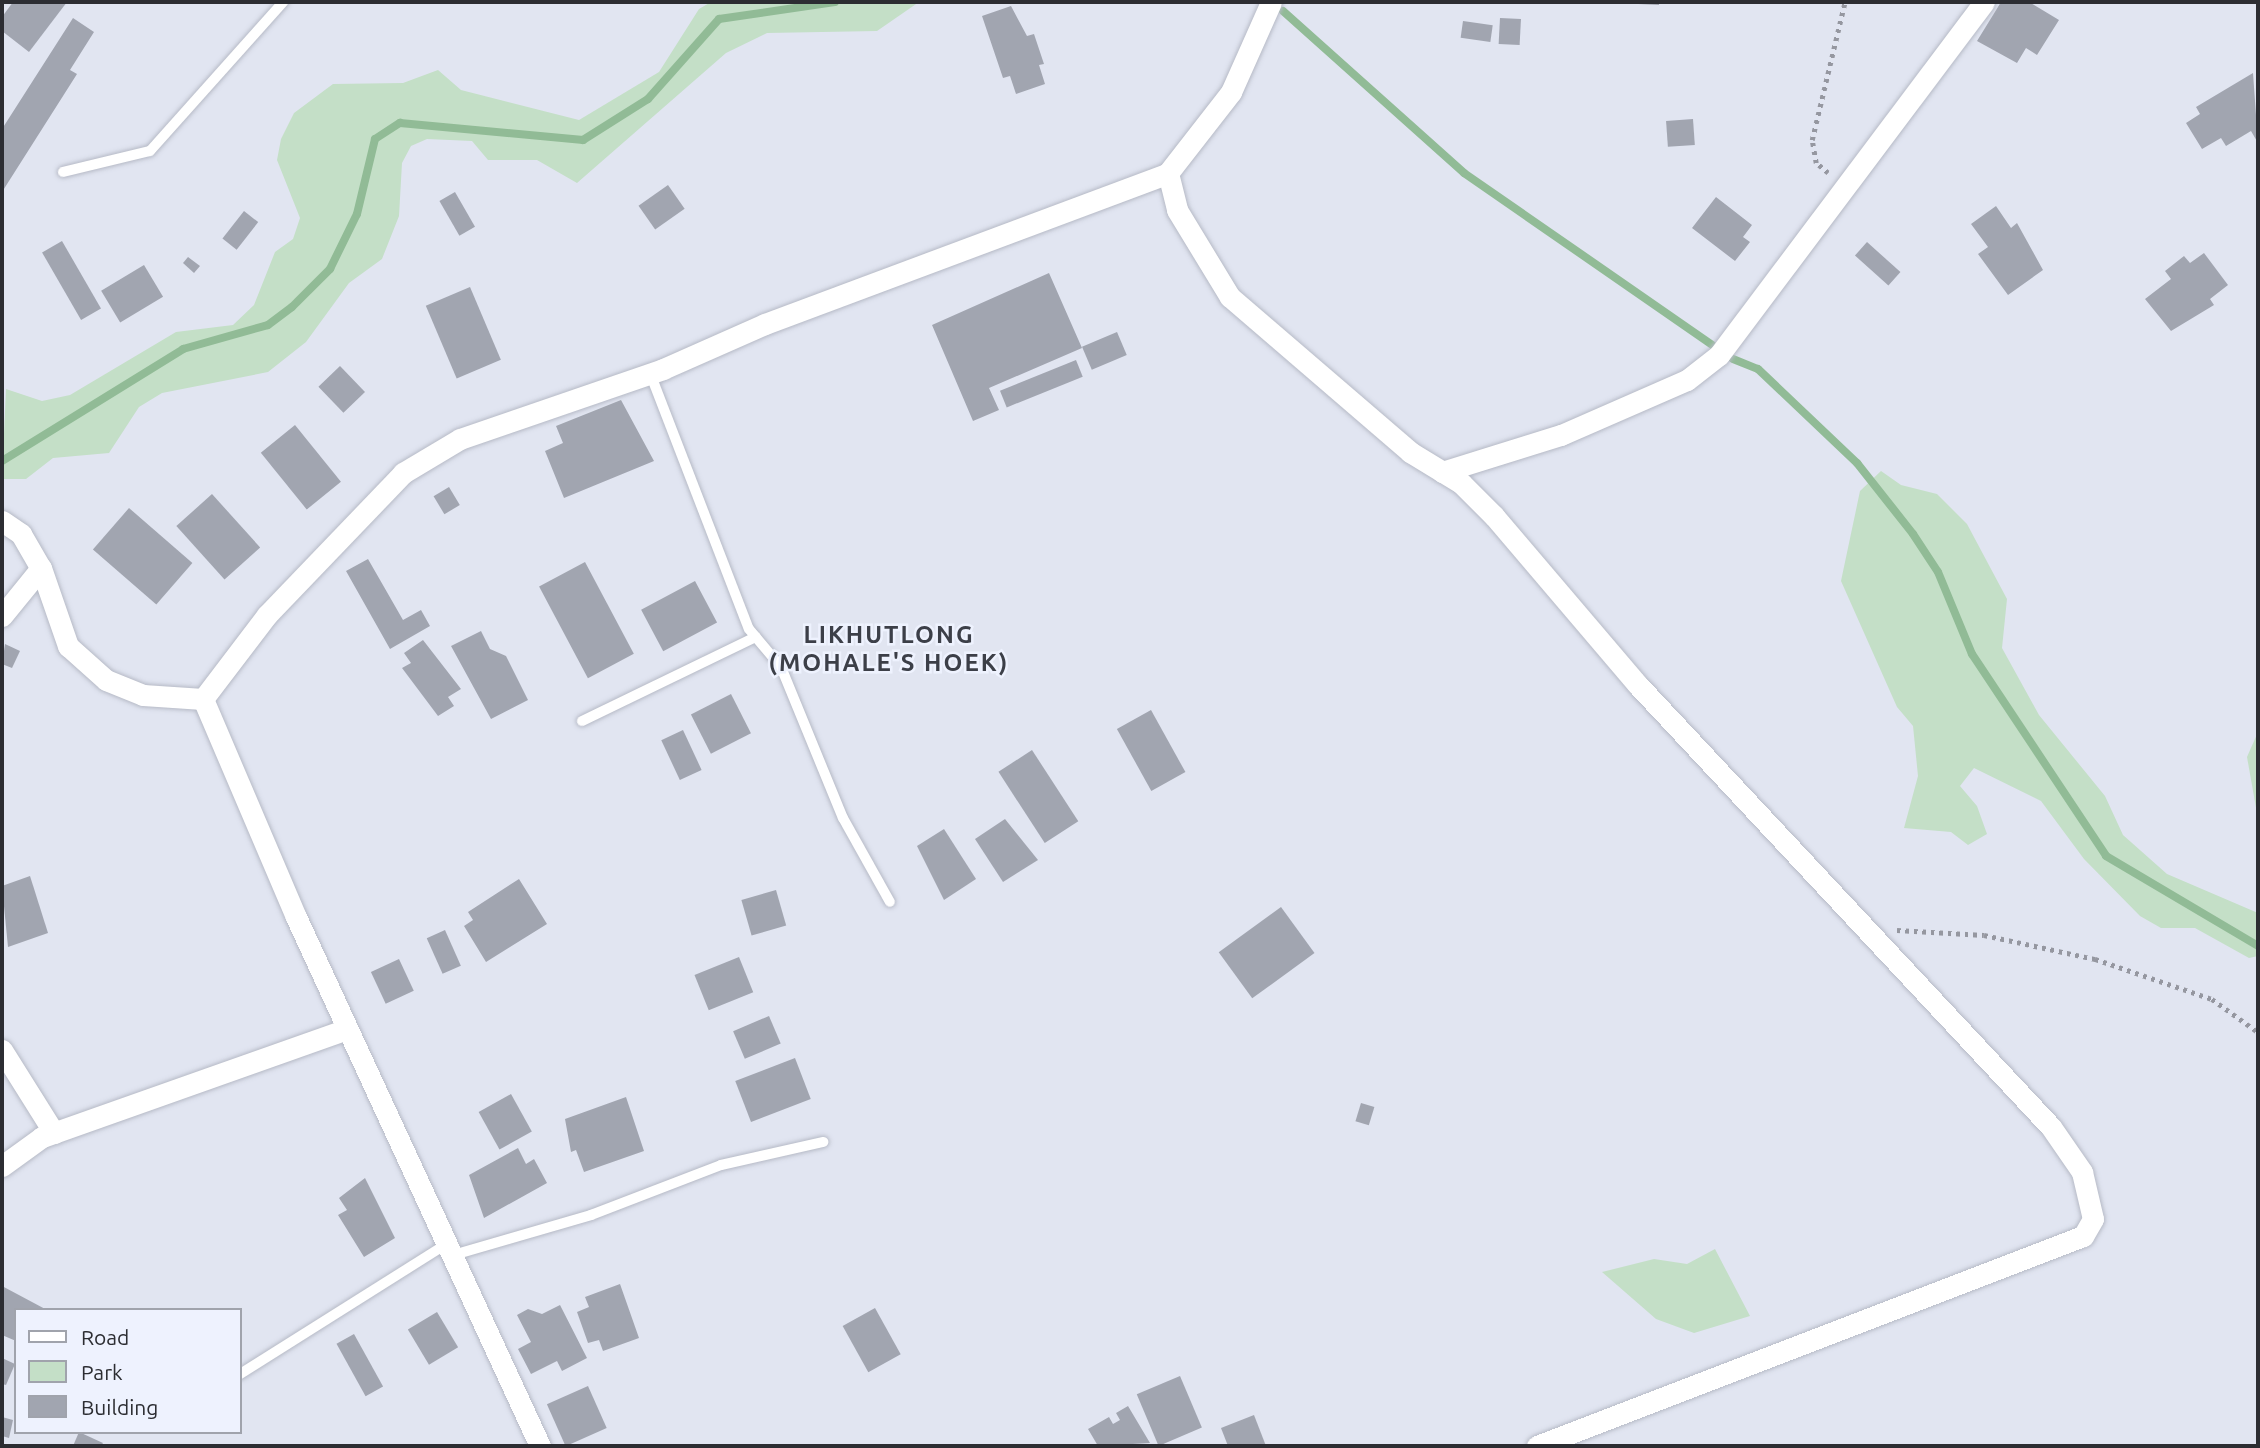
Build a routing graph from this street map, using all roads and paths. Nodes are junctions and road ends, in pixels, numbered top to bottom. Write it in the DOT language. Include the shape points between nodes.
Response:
graph roads {
  1 [pos="283,2"];
  2 [pos="1271,2"];
  3 [pos="1845,2"];
  4 [pos="1984,2"];
  5 [pos="64,172"];
  6 [pos="1168,173"];
  7 [pos="1844,188"];
  8 [pos="650,373"];
  9 [pos="1442,472"];
  10 [pos="2,521"];
  11 [pos="41,568"];
  12 [pos="2,616"];
  13 [pos="756,637"];
  14 [pos="204,699"];
  15 [pos="582,721"];
  16 [pos="890,902"];
  17 [pos="1861,928"];
  18 [pos="347,1029"];
  19 [pos="2258,1032"];
  20 [pos="2,1050"];
  21 [pos="54,1133"];
  22 [pos="823,1142"];
  23 [pos="2,1166"];
  24 [pos="447,1251"];
  25 [pos="242,1373"];
  26 [pos="540,1446"];
  27 [pos="1537,1446"];
  1 -- 5 [label="lane" via="150,151"];
  2 -- 6 [label="street" via="1231,92"];
  3 -- 7 [label="path" via="1812,140 1816,163"];
  4 -- 7 [label="street"];
  6 -- 8 [label="street"];
  6 -- 9 [label="street" via="1177,209 1230,297 1399,443"];
  7 -- 9 [label="street" via="1719,355 1687,380 1562,435"];
  8 -- 13 [label="lane"];
  8 -- 14 [label="street" via="460,439 403,473 267,614"];
  9 -- 17 [label="street" via="1494,516"];
  10 -- 11 [label="street" via="21,534"];
  11 -- 12 [label="street"];
  11 -- 14 [label="street" via="68,646 106,680 143,695"];
  13 -- 15 [label="lane"];
  13 -- 16 [label="lane" via="781,667 843,818"];
  14 -- 18 [label="street"];
  17 -- 19 [label="path" via="2042,944 2212,999"];
  17 -- 27 [label="street" via="2051,1126 2082,1172 2093,1219 2083,1236"];
  18 -- 21 [label="street"];
  18 -- 24 [label="street"];
  20 -- 21 [label="street"];
  21 -- 23 [label="street"];
  22 -- 24 [label="lane" via="721,1165 591,1215"];
  24 -- 25 [label="lane"];
  24 -- 26 [label="street"];
}
